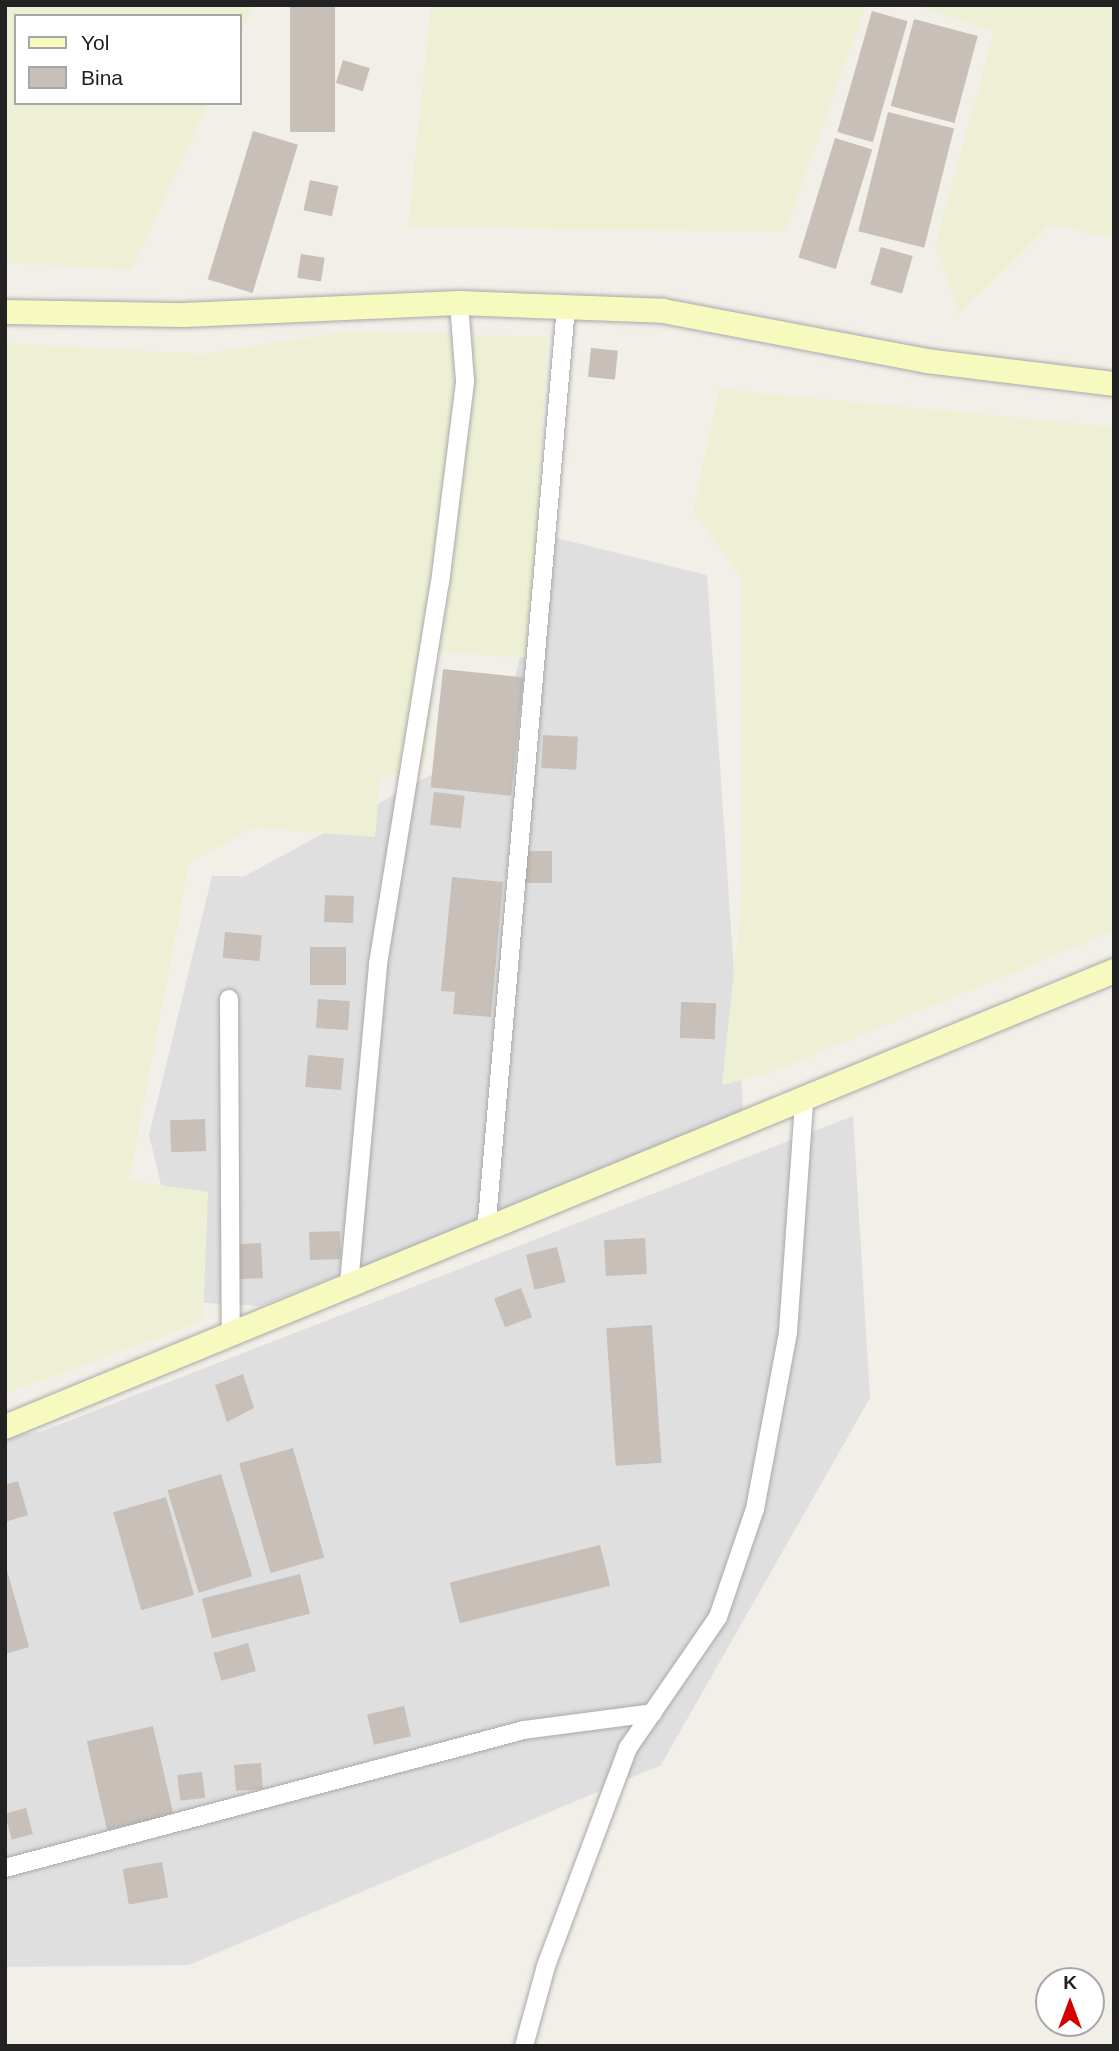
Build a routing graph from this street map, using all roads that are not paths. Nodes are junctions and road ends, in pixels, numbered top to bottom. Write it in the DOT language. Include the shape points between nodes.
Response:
graph roads {
  1 [pos="459,303"];
  2 [pos="566,306"];
  3 [pos="5,312"];
  4 [pos="1114,384"];
  5 [pos="1114,971"];
  6 [pos="229,999"];
  7 [pos="804,1101"];
  8 [pos="486,1232"];
  9 [pos="349,1284"];
  10 [pos="231,1331"];
  11 [pos="5,1427"];
  12 [pos="653,1713"];
  13 [pos="5,1868"];
  14 [pos="524,2046"];
  1 -- 2 [label="street"];
  1 -- 3 [label="street" via="184,315"];
  1 -- 9 [label="street" via="465,381 440,583 378,964"];
  2 -- 4 [label="street" via="663,311 927,361"];
  2 -- 8 [label="street"];
  5 -- 7 [label="street"];
  6 -- 10 [label="street"];
  7 -- 8 [label="street"];
  7 -- 12 [label="street" via="788,1332 755,1509 718,1617"];
  8 -- 9 [label="street"];
  9 -- 10 [label="street"];
  10 -- 11 [label="street"];
  12 -- 13 [label="street" via="524,1730"];
  12 -- 14 [label="street" via="628,1748 546,1966"];
}
